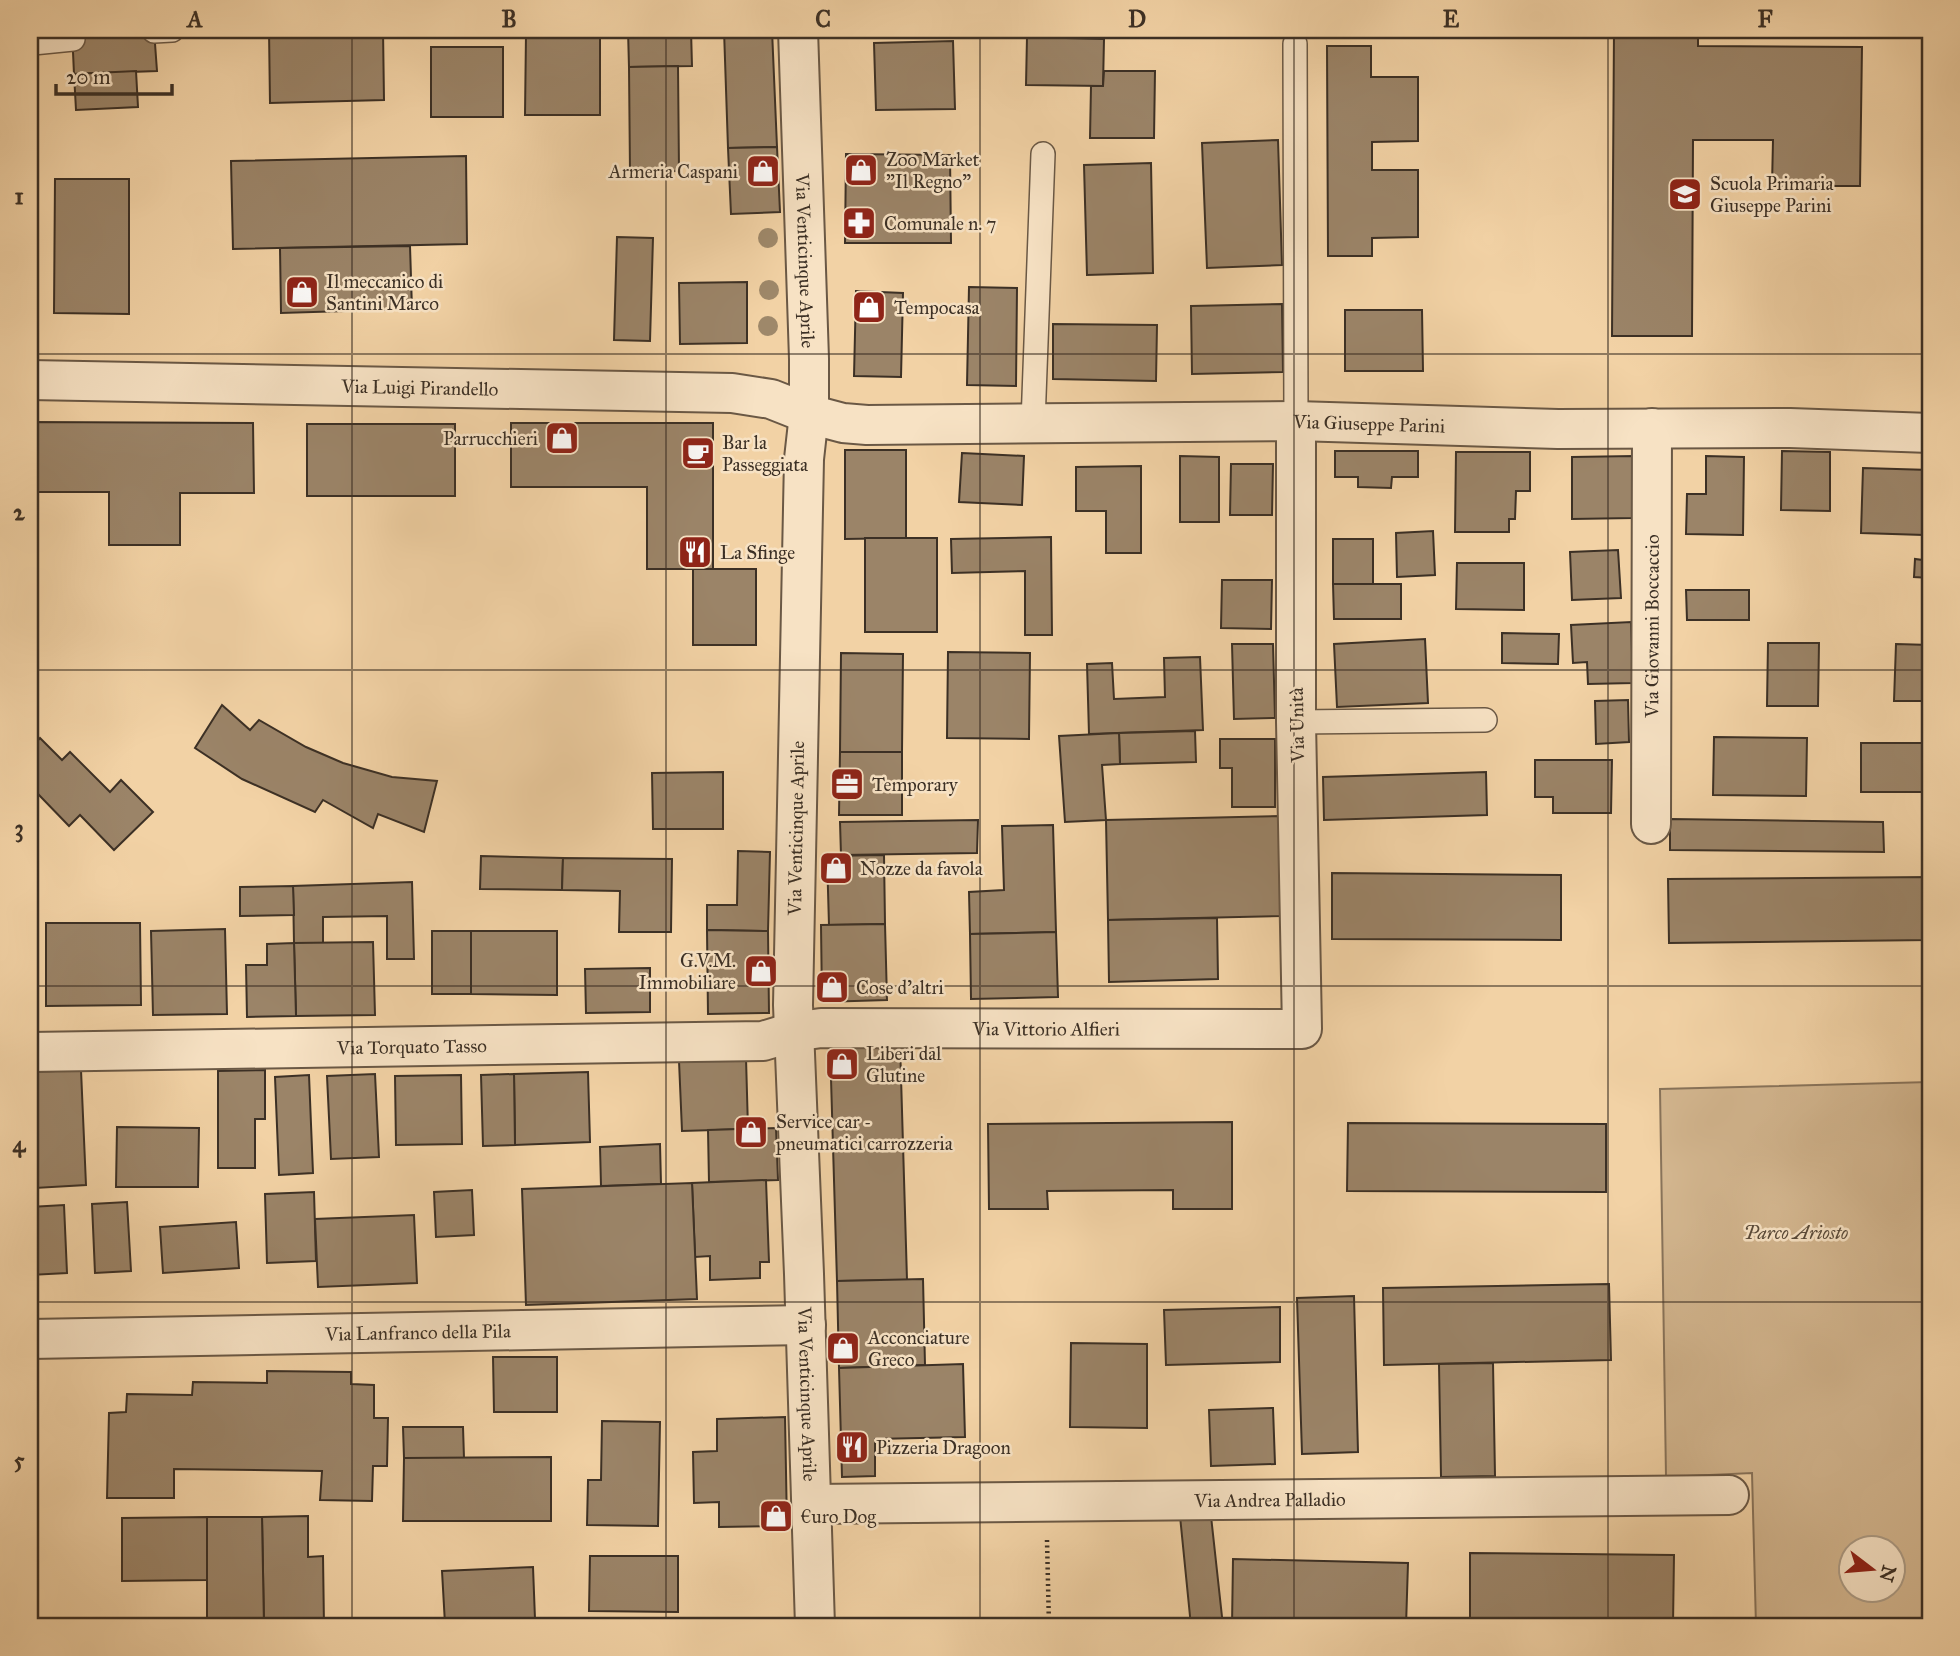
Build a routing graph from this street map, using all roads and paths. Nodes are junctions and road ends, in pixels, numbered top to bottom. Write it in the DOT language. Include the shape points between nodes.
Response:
graph roads {
  1 [pos="798,30"];
  2 [pos="30,37"];
  3 [pos="73,39"];
  4 [pos="1295,44"];
  5 [pos="1043,154"];
  6 [pos="30,380"];
  7 [pos="809,414"];
  8 [pos="1296,421"];
  9 [pos="1033,423"];
  10 [pos="1652,428"];
  11 [pos="1930,433"];
  12 [pos="1485,720"];
  13 [pos="1296,722"];
  14 [pos="1651,824"];
  15 [pos="1302,1029"];
  16 [pos="793,1032"];
  17 [pos="30,1052"];
  18 [pos="806,1325"];
  19 [pos="30,1339"];
  20 [pos="1729,1495"];
  21 [pos="1047,1501"];
  22 [pos="812,1504"];
  23 [pos="815,1626"];
  24 [pos="1049,1626"];
  1 -- 7 [label="street, Via Venticinque Aprile"];
  2 -- 3 [label="lane" via="33,43"];
  4 -- 8 [label="lane"];
  5 -- 9 [label="lane"];
  6 -- 7 [label="street, Via Luigi Pirandello" via="732,393 771,399"];
  7 -- 9 [label="street, Via Giuseppe Parini" via="867,425"];
  7 -- 16 [label="street, Via Venticinque Aprile" via="803,486"];
  8 -- 9 [label="street, Via Giuseppe Parini"];
  8 -- 10 [label="street, Via Giuseppe Parini"];
  8 -- 13 [label="street, Via Unità"];
  10 -- 11 [label="street, Via Giuseppe Parini"];
  10 -- 14 [label="street, Via Giovanni Boccaccio"];
  12 -- 13 [label="lane"];
  13 -- 15 [label="street, Via Unità"];
  15 -- 16 [label="street, Via Vittorio Alfieri" via="821,1028"];
  16 -- 17 [label="street, Via Torquato Tasso" via="762,1041"];
  16 -- 18 [label="street, Via Venticinque Aprile"];
  18 -- 19 [label="street, Via Lanfranco della Pila"];
  18 -- 22 [label="street, Via Venticinque Aprile"];
  20 -- 21 [label="street, Via Andrea Palladio"];
  21 -- 22 [label="street, Via Andrea Palladio"];
  21 -- 24 [label="path"];
  22 -- 23 [label="street, Via Venticinque Aprile"];
}
